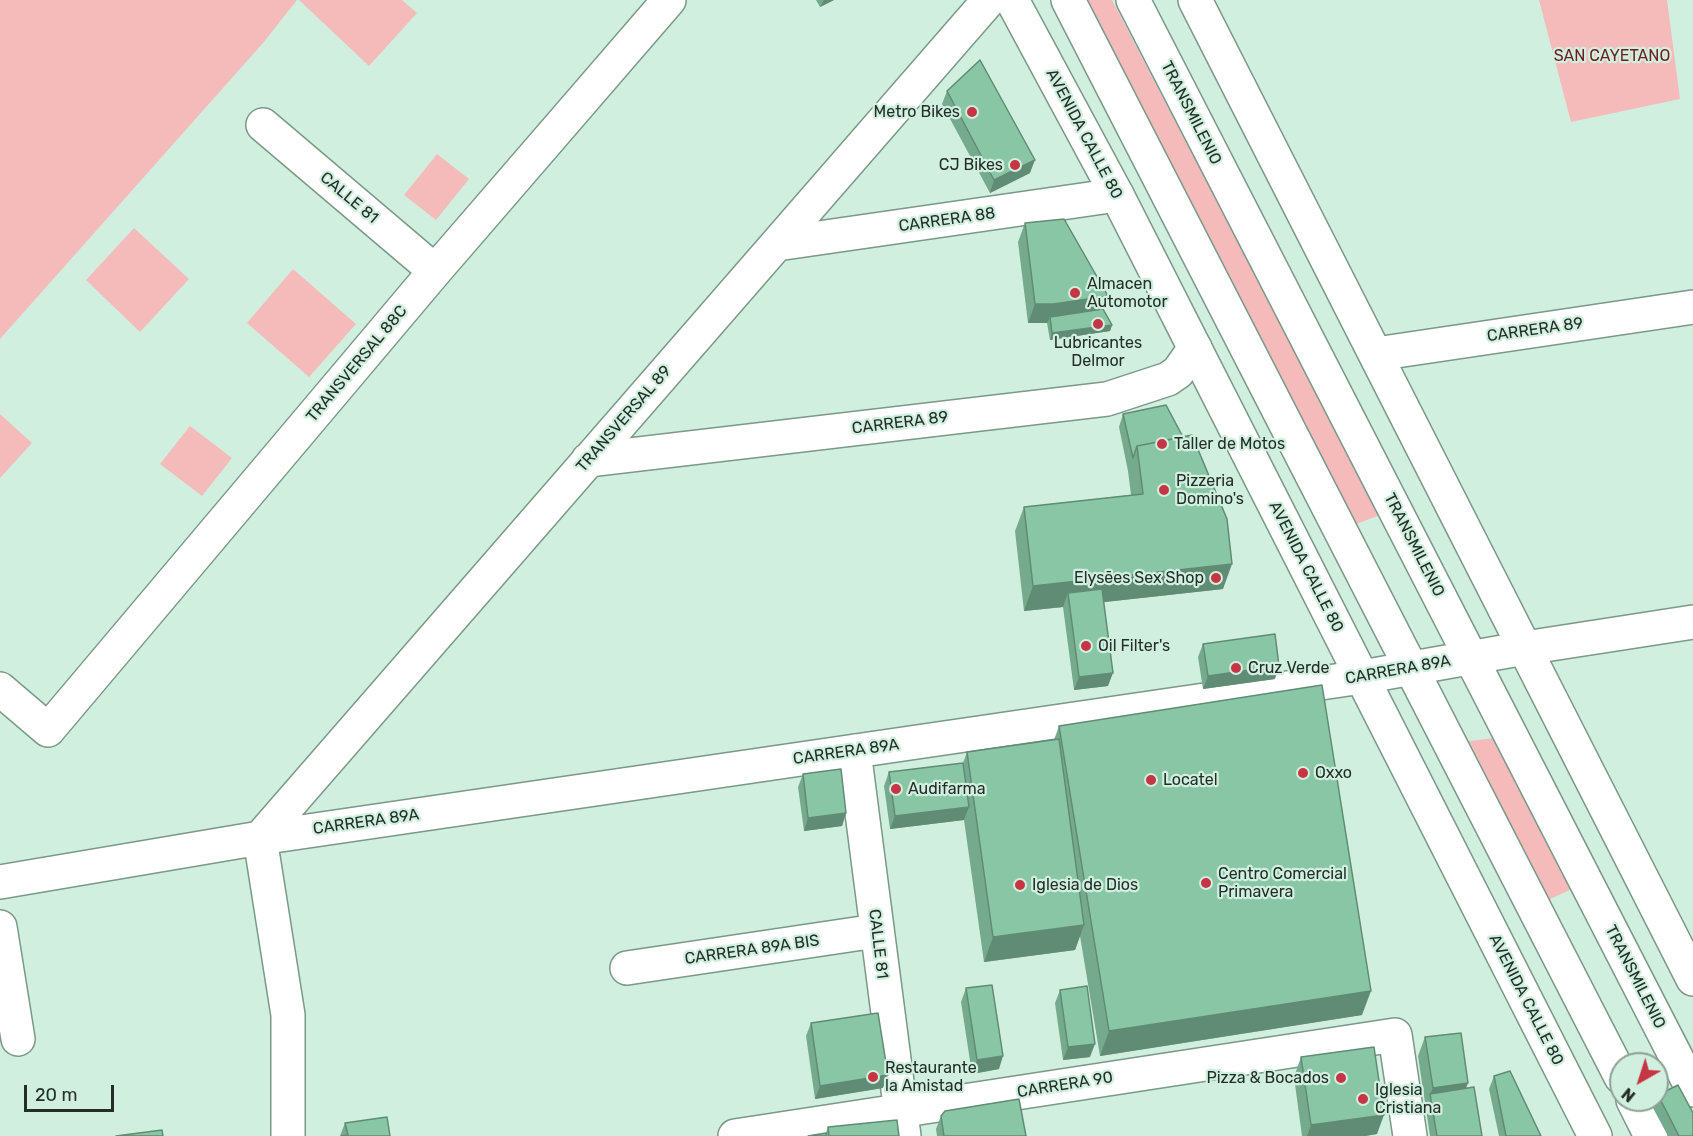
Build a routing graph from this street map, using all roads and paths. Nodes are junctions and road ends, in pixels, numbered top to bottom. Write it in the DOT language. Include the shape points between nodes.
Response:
graph roads {
  1 [pos="669,0"];
  2 [pos="988,0"];
  3 [pos="1012,0"];
  4 [pos="1068,0"];
  5 [pos="1133,0"];
  6 [pos="1195,0"];
  7 [pos="263,125"];
  8 [pos="1118,195"];
  9 [pos="777,244"];
  10 [pos="435,271"];
  11 [pos="1693,307"];
  12 [pos="1195,348"];
  13 [pos="1376,354"];
  14 [pos="588,460"];
  15 [pos="1693,622"];
  16 [pos="1525,648"];
  17 [pos="1471,658"];
  18 [pos="1411,668"];
  19 [pos="1362,677"];
  20 [pos="0,689"];
  21 [pos="854,751"];
  22 [pos="260,838"];
  23 [pos="0,882"];
  24 [pos="0,927"];
  25 [pos="876,931"];
  26 [pos="627,968"];
  27 [pos="1693,979"];
  28 [pos="18,1039"];
  29 [pos="1609,1054"];
  30 [pos="1693,1090"];
  31 [pos="1639,1112"];
  32 [pos="902,1123"];
  33 [pos="288,1136"];
  34 [pos="735,1136"];
  35 [pos="1410,1136"];
  36 [pos="1595,1136"];
  37 [pos="1651,1136"];
  1 -- 10 [label="main road, TRANSVERSAL 88C"];
  2 -- 9 [label="main road, TRANSVERSAL 89"];
  3 -- 8 [label="main road, AVENIDA CALLE 80"];
  4 -- 18 [label="main road"];
  5 -- 17 [label="main road, TRANSMILENIO"];
  6 -- 13 [label="main road"];
  7 -- 10 [label="main road, CALLE 81"];
  8 -- 9 [label="main road, CARRERA 88"];
  8 -- 12 [label="main road, AVENIDA CALLE 80"];
  9 -- 14 [label="main road, TRANSVERSAL 89"];
  10 -- 20 [label="main road, TRANSVERSAL 88C" via="48,730"];
  11 -- 13 [label="main road, CARRERA 89"];
  12 -- 14 [label="main road, CARRERA 89" via="1168,379 1107,399"];
  12 -- 19 [label="main road, AVENIDA CALLE 80"];
  13 -- 16 [label="main road"];
  14 -- 22 [label="main road, TRANSVERSAL 89"];
  15 -- 16 [label="main road, CARRERA 89A"];
  16 -- 17 [label="main road, CARRERA 89A"];
  16 -- 27 [label="main road"];
  17 -- 18 [label="main road, CARRERA 89A"];
  17 -- 30 [label="main road, TRANSMILENIO"];
  18 -- 19 [label="main road, CARRERA 89A"];
  18 -- 29 [label="main road"];
  19 -- 21 [label="main road, CARRERA 89A"];
  19 -- 36 [label="main road, AVENIDA CALLE 80"];
  21 -- 22 [label="main road, CARRERA 89A"];
  21 -- 25 [label="main road, CALLE 81"];
  22 -- 23 [label="main road, CARRERA 89A"];
  22 -- 33 [label="main road" via="288,1015"];
  24 -- 28 [label="main road"];
  25 -- 26 [label="main road, CARRERA 89A BIS"];
  25 -- 32 [label="main road, CALLE 81"];
  31 -- 37 [label="main road"];
  32 -- 34 [label="main road, CARRERA 90"];
  32 -- 35 [label="main road, CARRERA 90" via="1395,1035"];
}
